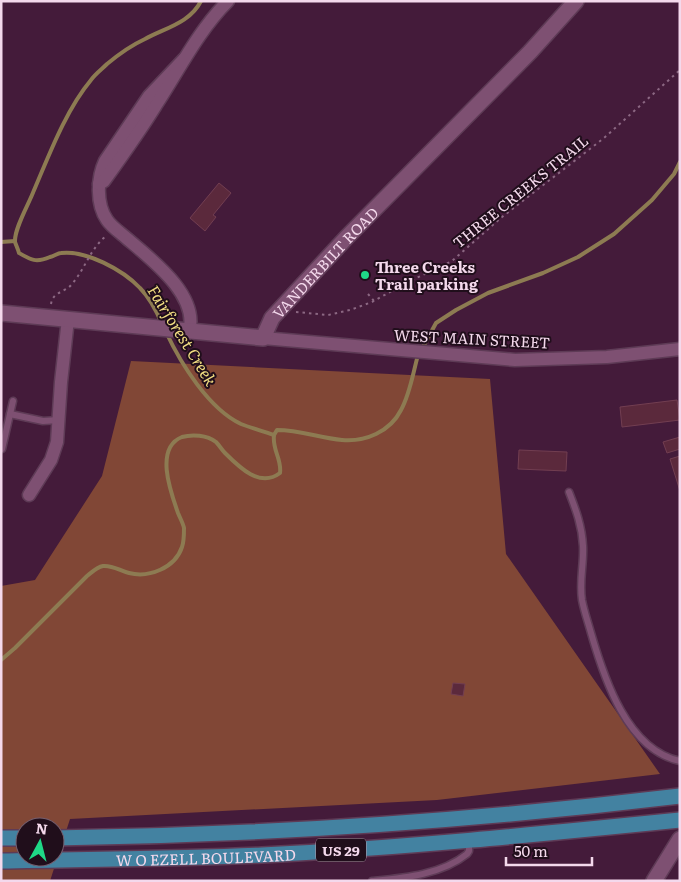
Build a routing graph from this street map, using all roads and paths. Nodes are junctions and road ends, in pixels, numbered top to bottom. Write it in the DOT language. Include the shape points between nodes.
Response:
graph roads {
  1 [pos="228,1"];
  2 [pos="576,1"];
  3 [pos="680,70"];
  4 [pos="96,246"];
  5 [pos="368,294"];
  6 [pos="374,301"];
  7 [pos="50,309"];
  8 [pos="293,312"];
  9 [pos="1,313"];
  10 [pos="68,319"];
  11 [pos="188,331"];
  12 [pos="263,338"];
  13 [pos="680,349"];
  14 [pos="13,401"];
  15 [pos="10,414"];
  16 [pos="59,420"];
  17 [pos="2,449"];
  18 [pos="568,492"];
  19 [pos="29,495"];
  20 [pos="680,761"];
  21 [pos="680,796"];
  22 [pos="470,818"];
  23 [pos="680,820"];
  24 [pos="4,838"];
  25 [pos="65,838"];
  26 [pos="680,839"];
  27 [pos="472,840"];
  28 [pos="4,861"];
  29 [pos="372,881"];
  30 [pos="654,881"];
  1 -- 11 [label="street" via="208,23 146,120 104,182 99,184 100,202 108,222 168,277 185,299 190,314"];
  2 -- 12 [label="street, VANDERBILT ROAD" via="530,52 346,238 272,318"];
  3 -- 6 [label="path, THREE CREEKS TRAIL" via="604,138 502,216 452,261"];
  4 -- 7 [label="path" via="72,285 52,298"];
  5 -- 6 [label="path"];
  6 -- 8 [label="path, THREE CREEKS TRAIL" via="328,315"];
  9 -- 10 [label="street"];
  10 -- 11 [label="street"];
  10 -- 16 [label="street"];
  11 -- 12 [label="street"];
  12 -- 13 [label="street, WEST MAIN STREET" via="515,360 607,357"];
  14 -- 15 [label="lane"];
  15 -- 16 [label="lane" via="43,421"];
  15 -- 17 [label="lane"];
  16 -- 19 [label="street" via="54,451"];
  18 -- 20 [label="lane" via="581,522 582,600 602,668 619,708 637,734 658,753"];
  21 -- 22 [label="main road, W O EZELL BOULEVARD / US 29"];
  22 -- 25 [label="main road, W O EZELL BOULEVARD / US 29" via="234,833"];
  22 -- 27 [label="main road"];
  23 -- 27 [label="main road, W O EZELL BOULEVARD / US 29"];
  24 -- 28 [label="main road"];
  26 -- 30 [label="street"];
  27 -- 28 [label="main road, W O EZELL BOULEVARD / US 29" via="262,855"];
  27 -- 29 [label="lane" via="467,854 447,867"];
}
